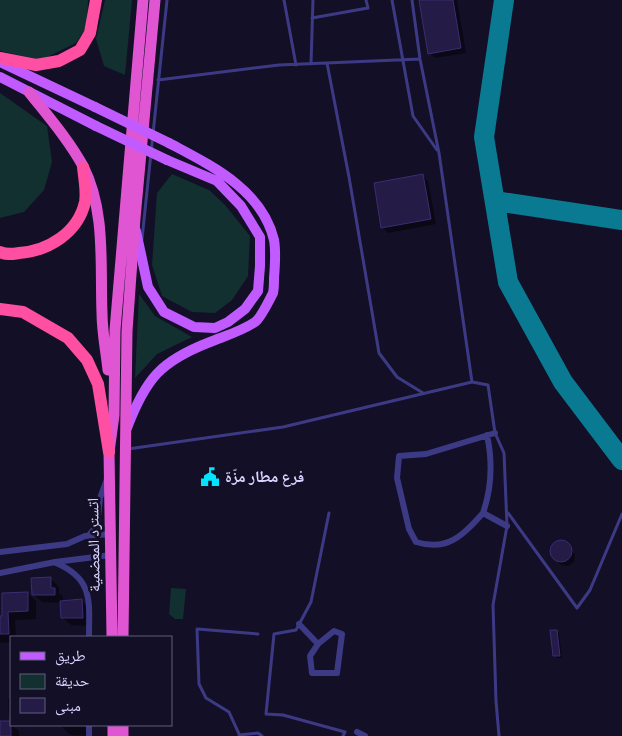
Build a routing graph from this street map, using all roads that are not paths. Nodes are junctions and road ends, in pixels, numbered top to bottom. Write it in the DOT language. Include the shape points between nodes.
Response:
graph roads {
  1 [pos="96,0"];
  2 [pos="143,0"];
  3 [pos="155,0"];
  4 [pos="167,0"];
  5 [pos="284,0"];
  6 [pos="313,0"];
  7 [pos="366,0"];
  8 [pos="392,0"];
  9 [pos="412,0"];
  10 [pos="312,18"];
  11 [pos="0,58"];
  12 [pos="420,58"];
  13 [pos="402,59"];
  14 [pos="0,62"];
  15 [pos="327,63"];
  16 [pos="296,64"];
  17 [pos="311,64"];
  18 [pos="0,77"];
  19 [pos="158,80"];
  20 [pos="29,92"];
  21 [pos="438,153"];
  22 [pos="83,167"];
  23 [pos="134,227"];
  24 [pos="0,252"];
  25 [pos="141,252"];
  26 [pos="0,309"];
  27 [pos="472,382"];
  28 [pos="424,394"];
  29 [pos="114,415"];
  30 [pos="126,431"];
  31 [pos="495,432"];
  32 [pos="487,435"];
  33 [pos="126,449"];
  34 [pos="109,452"];
  35 [pos="109,473"];
  36 [pos="329,513"];
  37 [pos="507,513"];
  38 [pos="483,514"];
  39 [pos="622,514"];
  40 [pos="506,526"];
  41 [pos="111,534"];
  42 [pos="89,535"];
  43 [pos="1,552"];
  44 [pos="111,555"];
  45 [pos="55,562"];
  46 [pos="0,573"];
  47 [pos="299,624"];
  48 [pos="258,634"];
  49 [pos="89,636"];
  50 [pos="112,636"];
  51 [pos="123,636"];
  52 [pos="318,644"];
  53 [pos="357,732"];
  54 [pos="239,736"];
  55 [pos="262,736"];
  56 [pos="342,736"];
  57 [pos="365,736"];
  58 [pos="499,736"];
  1 -- 11 [label="highway" via="90,33 80,50 59,61 36,64"];
  2 -- 29 [label="highway" via="115,330"];
  3 -- 23 [label="highway"];
  4 -- 19 [label="lane"];
  5 -- 16 [label="lane"];
  6 -- 10 [label="lane"];
  7 -- 10 [label="lane" via="368,8"];
  8 -- 13 [label="lane"];
  9 -- 12 [label="lane"];
  10 -- 17 [label="lane"];
  12 -- 13 [label="lane"];
  12 -- 21 [label="lane"];
  13 -- 15 [label="lane"];
  13 -- 21 [label="lane" via="413,116"];
  14 -- 30 [label="main road, bridge" via="216,168 243,189 263,213 274,240 273,292 257,321 174,358 152,378 135,406"];
  15 -- 17 [label="lane"];
  15 -- 28 [label="lane" via="379,353 397,377"];
  16 -- 17 [label="lane"];
  16 -- 19 [label="lane"];
  18 -- 20 [label="main road"];
  19 -- 25 [label="lane"];
  20 -- 22 [label="highway" via="63,134"];
  20 -- 25 [label="main road, bridge" via="217,182 241,206 260,237 258,291 245,309 228,322 215,328 194,327 164,312 148,287"];
  21 -- 27 [label="lane"];
  22 -- 24 [label="highway" via="85,202 75,224 60,240 34,252 7,255"];
  22 -- 29 [label="highway" via="96,202 101,241 102,314"];
  23 -- 25 [label="main road"];
  23 -- 30 [label="highway" via="127,331"];
  26 -- 34 [label="highway" via="23,312 68,338 87,360 98,384"];
  27 -- 28 [label="lane"];
  27 -- 31 [label="lane" via="488,385"];
  28 -- 33 [label="lane" via="283,428"];
  29 -- 34 [label="highway, اتسترد المعضمية"];
  30 -- 33 [label="highway"];
  31 -- 32 [label="street"];
  31 -- 37 [label="lane" via="504,453"];
  32 -- 38 [label="street" via="492,457 491,485"];
  32 -- 38 [label="street" via="426,454 399,456 397,478 409,528 416,542 429,546 448,543 463,535"];
  33 -- 51 [label="highway"];
  34 -- 35 [label="highway, اتسترد المعضمية"];
  35 -- 41 [label="highway, اتسترد المعضمية"];
  35 -- 42 [label="street" via="100,498 97,526"];
  36 -- 47 [label="lane" via="311,602"];
  37 -- 39 [label="lane" via="577,608 590,590"];
  37 -- 40 [label="lane"];
  38 -- 40 [label="street"];
  40 -- 58 [label="lane" via="493,605"];
  41 -- 42 [label="street"];
  41 -- 44 [label="highway, اتسترد المعضمية"];
  42 -- 43 [label="street" via="67,544"];
  44 -- 45 [label="street"];
  44 -- 50 [label="highway, اتسترد المعضمية"];
  45 -- 46 [label="street"];
  45 -- 49 [label="street" via="77,575 86,590"];
  47 -- 52 [label="street"];
  47 -- 56 [label="lane" via="296,630 274,634 266,714 283,715 345,732"];
  48 -- 54 [label="lane" via="197,629 199,684 206,698 229,712"];
  52 -- 52 [label="street" via="310,656 312,673 337,673 342,634 334,631"];
  53 -- 57 [label="street"];
  54 -- 55 [label="lane" via="258,733"];
}
